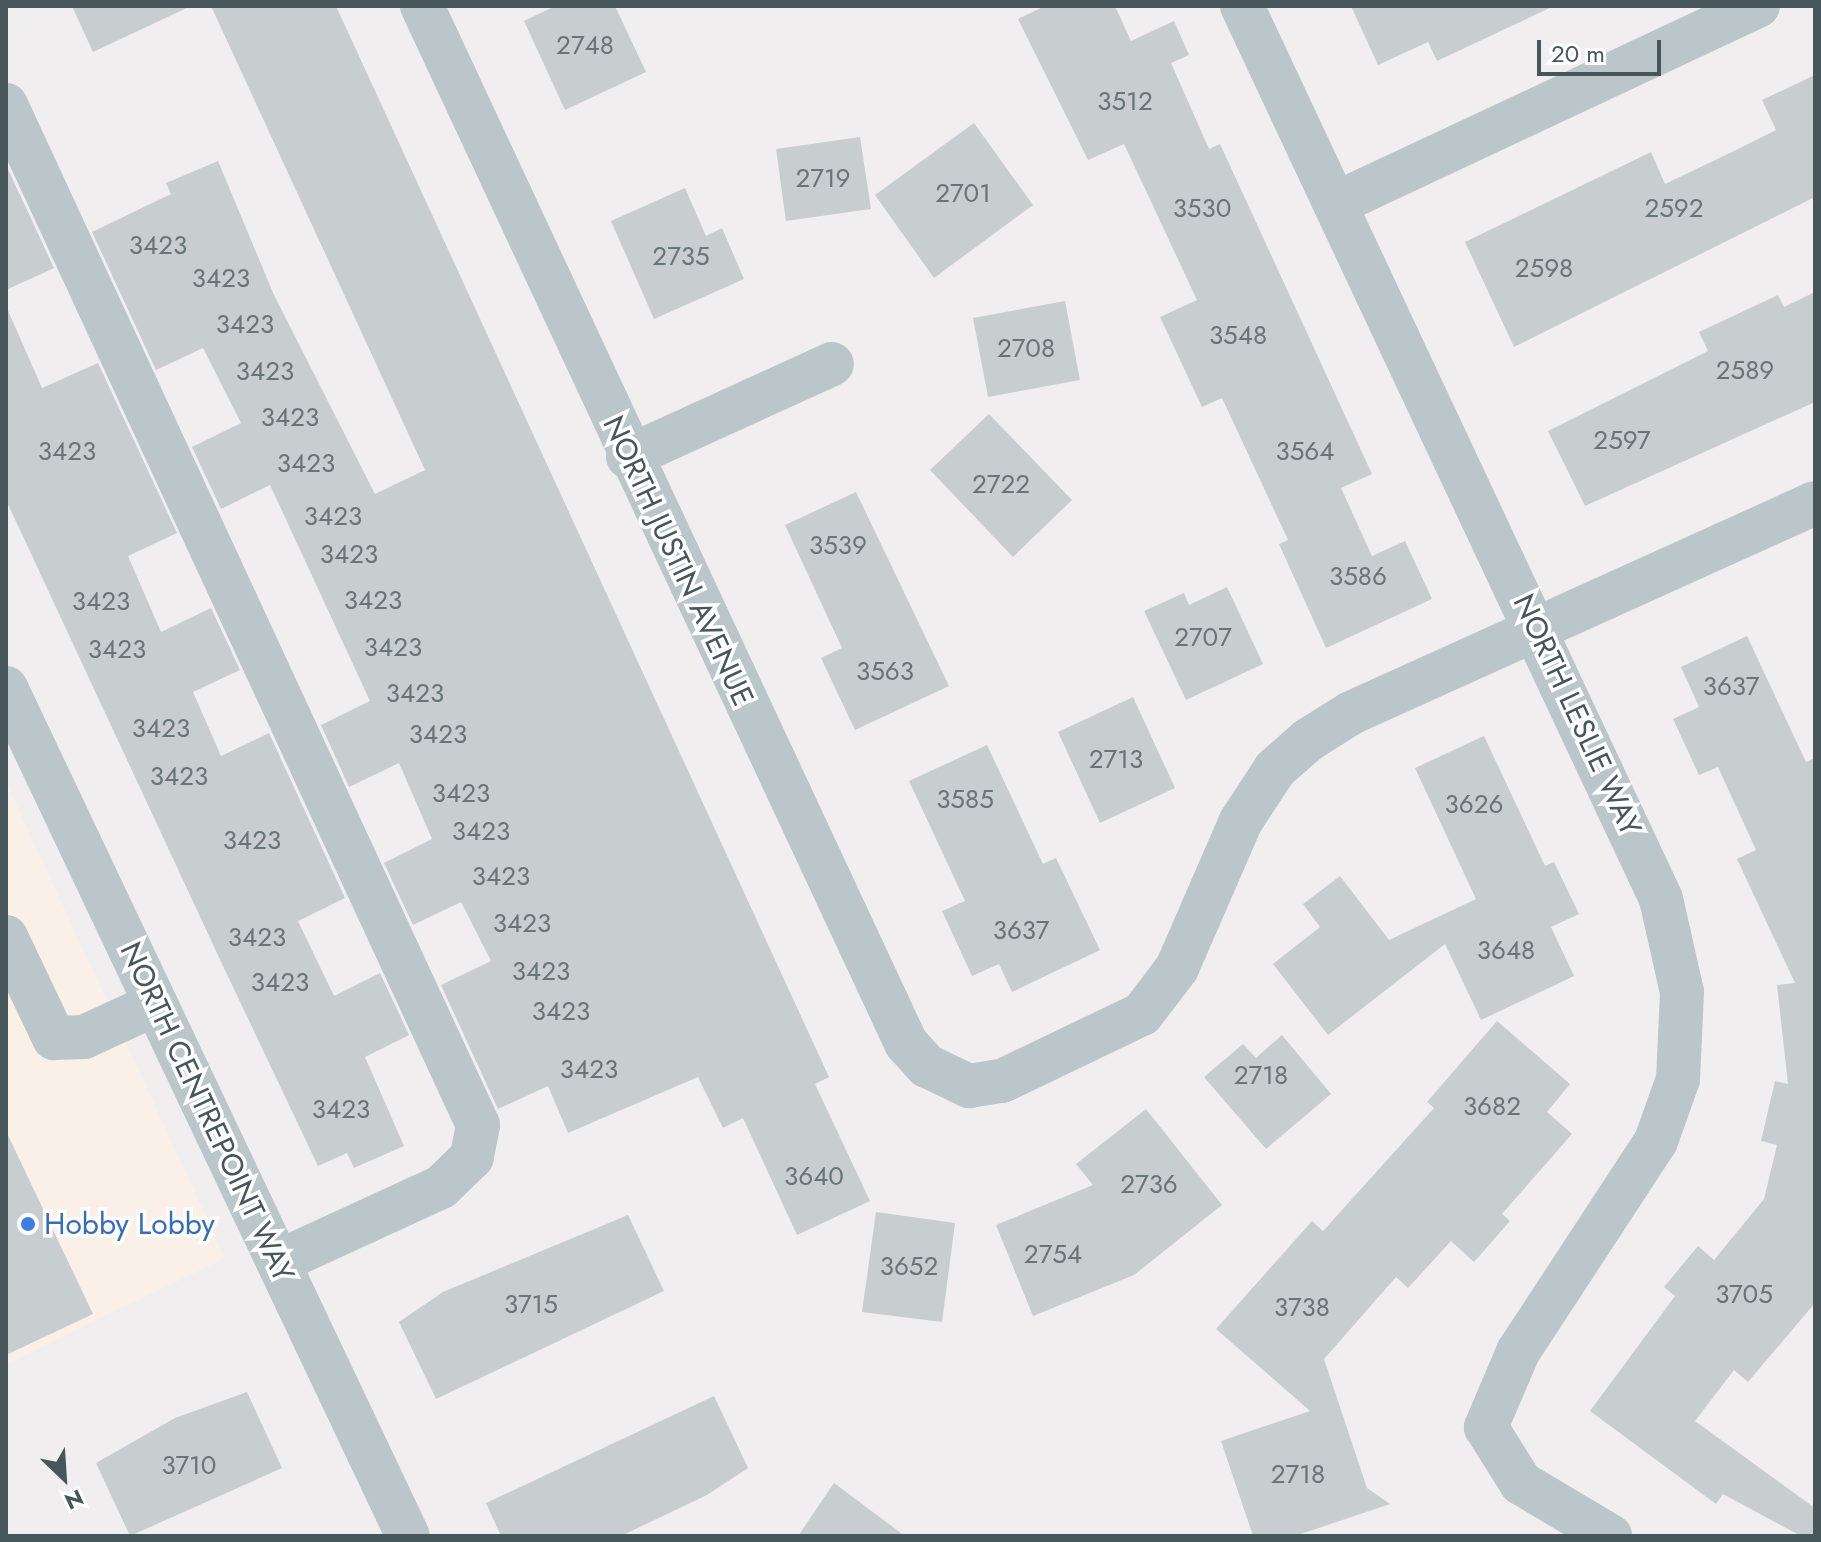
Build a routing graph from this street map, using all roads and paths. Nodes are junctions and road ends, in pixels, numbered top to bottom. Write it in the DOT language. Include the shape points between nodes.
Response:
graph roads {
  1 [pos="422,6"];
  2 [pos="1242,6"];
  3 [pos="1758,6"];
  4 [pos="6,105"];
  5 [pos="1335,204"];
  6 [pos="832,364"];
  7 [pos="628,457"];
  8 [pos="1815,503"];
  9 [pos="1539,630"];
  10 [pos="6,688"];
  11 [pos="6,937"];
  12 [pos="156,1004"];
  13 [pos="278,1262"];
  14 [pos="408,1536"];
  15 [pos="1610,1536"];
  1 -- 7 [label="street, NORTH JUSTIN AVENUE"];
  2 -- 5 [label="street, NORTH LESLIE WAY"];
  3 -- 5 [label="street"];
  4 -- 13 [label="street" via="478,1125 472,1157 441,1187"];
  5 -- 9 [label="street, NORTH LESLIE WAY"];
  6 -- 7 [label="street"];
  7 -- 9 [label="street, NORTH JUSTIN AVENUE" via="906,1043 927,1066 969,1086 1002,1081 1142,1014 1177,968 1241,821 1275,769 1308,740 1351,713"];
  8 -- 9 [label="street"];
  9 -- 15 [label="street, NORTH LESLIE WAY" via="1661,899 1682,992 1678,1079 1656,1141 1518,1352 1486,1427 1521,1483"];
  10 -- 12 [label="street, NORTH CENTREPOINT WAY"];
  11 -- 12 [label="street" via="54,1038 84,1037"];
  12 -- 13 [label="street, NORTH CENTREPOINT WAY"];
  13 -- 14 [label="street, NORTH CENTREPOINT WAY"];
}
